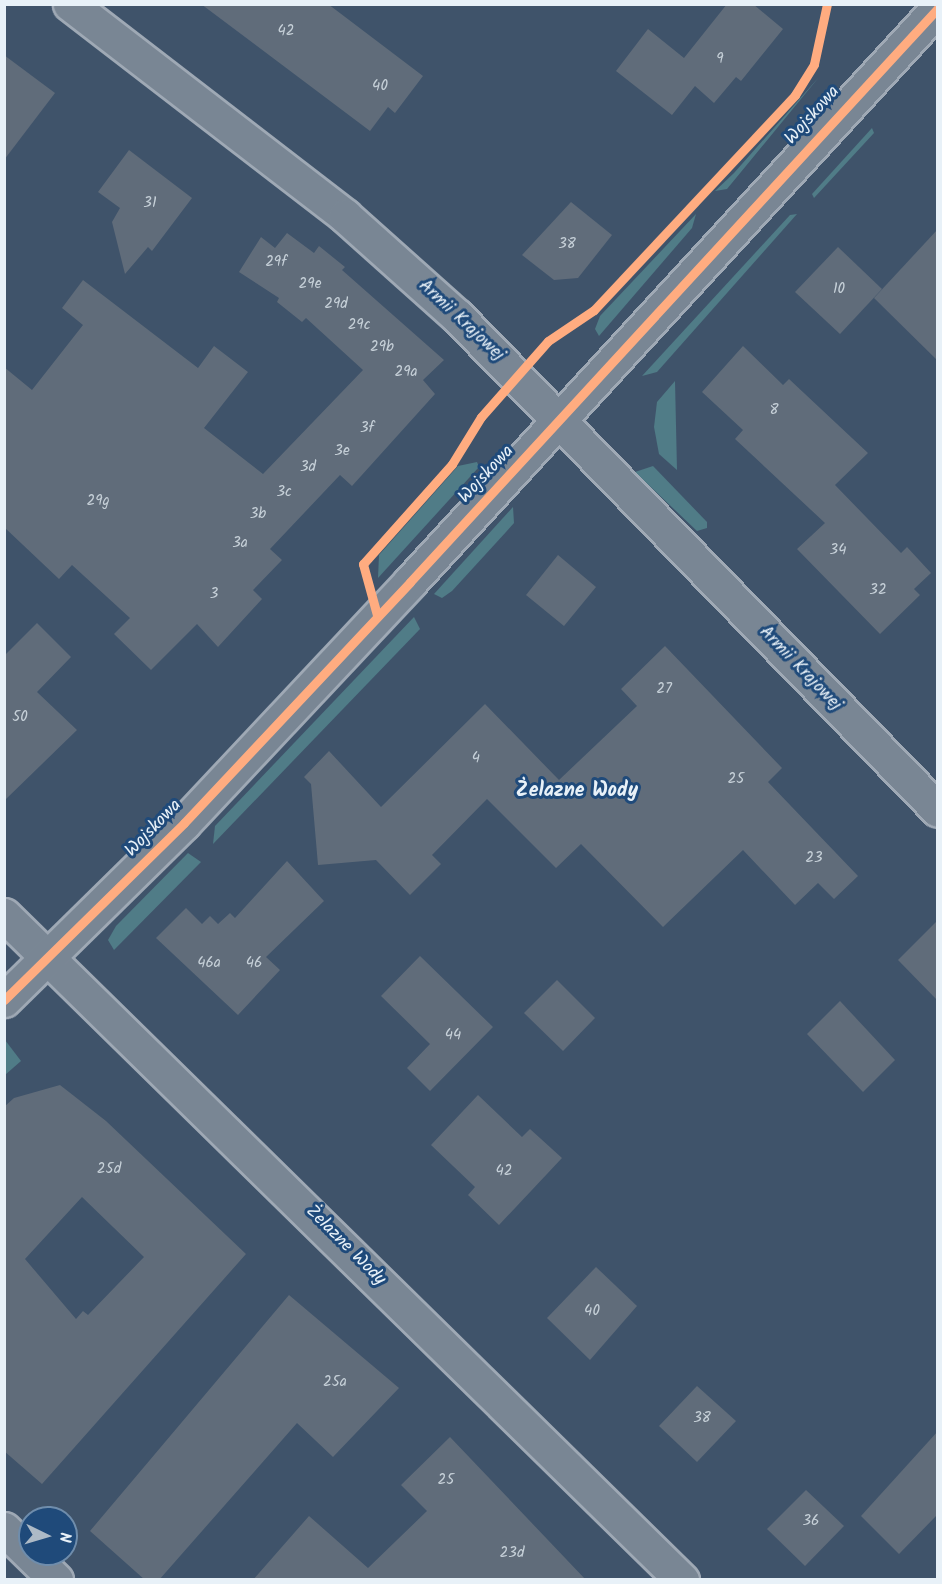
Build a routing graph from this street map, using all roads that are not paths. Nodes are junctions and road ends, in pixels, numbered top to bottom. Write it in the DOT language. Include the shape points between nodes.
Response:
graph roads {
  1 [pos="70,4"];
  2 [pos="929,14"];
  3 [pos="560,422"];
  4 [pos="938,810"];
  5 [pos="4,915"];
  6 [pos="52,957"];
  7 [pos="4,1000"];
  8 [pos="4,1529"];
  9 [pos="56,1580"];
  10 [pos="682,1580"];
  1 -- 3 [label="street, Armii Krajowej" via="345,216 457,316"];
  2 -- 3 [label="street, Wojskowa"];
  3 -- 4 [label="street, Armii Krajowej"];
  3 -- 6 [label="street, Wojskowa"];
  5 -- 6 [label="street, Żelazne Wody"];
  6 -- 7 [label="street, Wojskowa"];
  6 -- 10 [label="street, Żelazne Wody"];
  8 -- 9 [label="street"];
}
